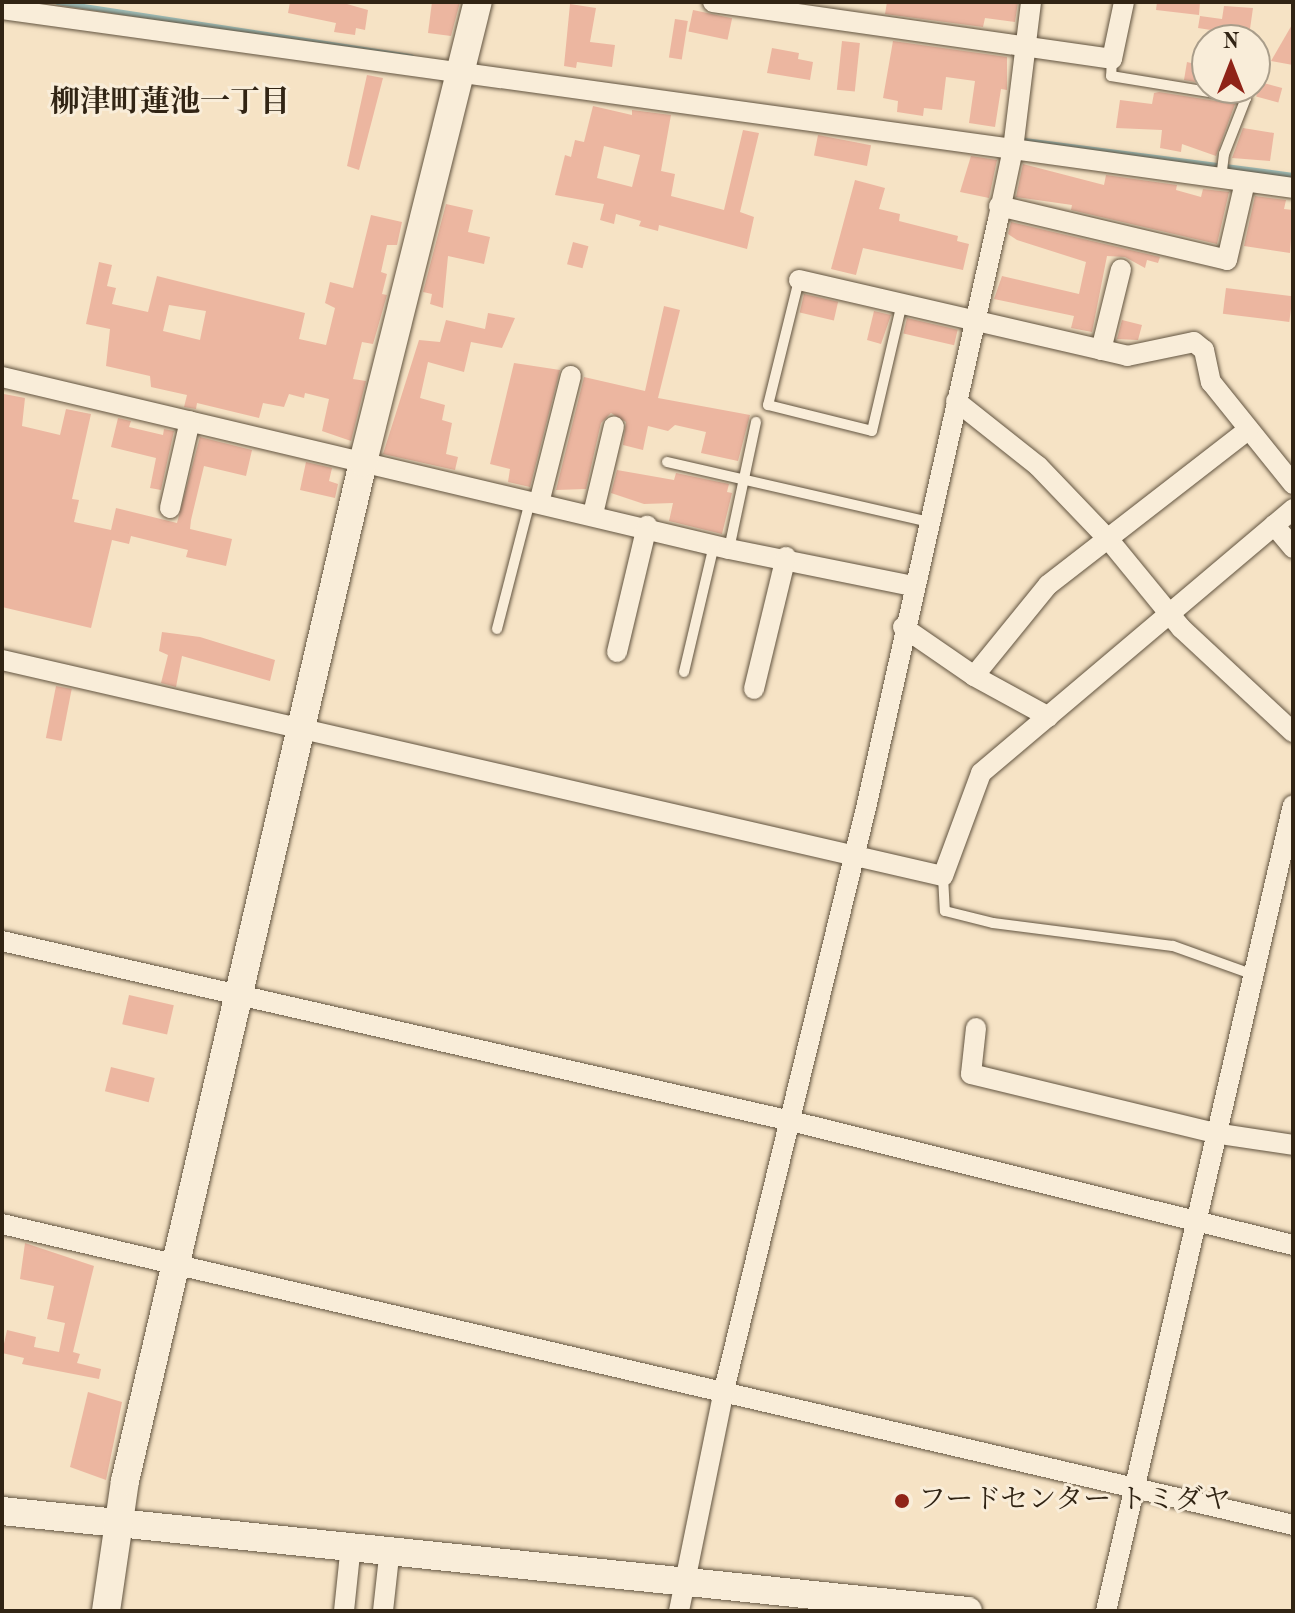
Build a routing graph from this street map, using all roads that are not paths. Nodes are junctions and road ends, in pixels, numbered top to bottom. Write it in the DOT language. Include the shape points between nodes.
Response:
graph roads {
  1 [pos="478,2"];
  2 [pos="713,2"];
  3 [pos="1031,2"];
  4 [pos="1124,2"];
  5 [pos="2,9"];
  6 [pos="1026,46"];
  7 [pos="1112,59"];
  8 [pos="457,72"];
  9 [pos="1013,149"];
  10 [pos="1221,178"];
  11 [pos="1245,182"];
  12 [pos="1293,188"];
  13 [pos="999,206"];
  14 [pos="1121,269"];
  15 [pos="799,280"];
  16 [pos="902,303"];
  17 [pos="975,320"];
  18 [pos="1101,350"];
  19 [pos="571,376"];
  20 [pos="2,377"];
  21 [pos="956,401"];
  22 [pos="190,421"];
  23 [pos="756,422"];
  24 [pos="614,426"];
  25 [pos="1249,429"];
  26 [pos="363,462"];
  27 [pos="667,462"];
  28 [pos="742,480"];
  29 [pos="1293,484"];
  30 [pos="534,502"];
  31 [pos="170,508"];
  32 [pos="1293,509"];
  33 [pos="593,514"];
  34 [pos="928,522"];
  35 [pos="1274,525"];
  36 [pos="647,526"];
  37 [pos="1109,540"];
  38 [pos="721,547"];
  39 [pos="1293,548"];
  40 [pos="786,557"];
  41 [pos="913,586"];
  42 [pos="1169,615"];
  43 [pos="903,627"];
  44 [pos="497,629"];
  45 [pos="617,652"];
  46 [pos="2,660"];
  47 [pos="684,672"];
  48 [pos="974,676"];
  49 [pos="754,689"];
  50 [pos="1049,717"];
  51 [pos="300,729"];
  52 [pos="1293,732"];
  53 [pos="1293,805"];
  54 [pos="851,857"];
  55 [pos="943,876"];
  56 [pos="1284,880"];
  57 [pos="2,941"];
  58 [pos="1251,974"];
  59 [pos="238,996"];
  60 [pos="976,1028"];
  61 [pos="787,1120"];
  62 [pos="1214,1133"];
  63 [pos="1293,1145"];
  64 [pos="1198,1223"];
  65 [pos="2,1224"];
  66 [pos="1293,1245"];
  67 [pos="176,1265"];
  68 [pos="723,1394"];
  69 [pos="1133,1489"];
  70 [pos="2,1511"];
  71 [pos="116,1520"];
  72 [pos="1293,1525"];
  73 [pos="351,1544"];
  74 [pos="390,1548"];
  75 [pos="682,1582"];
  76 [pos="901,1608"];
  77 [pos="106,1611"];
  78 [pos="344,1611"];
  79 [pos="383,1611"];
  80 [pos="679,1611"];
  81 [pos="968,1611"];
  82 [pos="1106,1611"];
  1 -- 8 [label="street"];
  2 -- 6 [label="street"];
  3 -- 6 [label="street"];
  4 -- 7 [label="street"];
  5 -- 8 [label="street"];
  6 -- 7 [label="street"];
  6 -- 9 [label="street"];
  7 -- 10 [label="lane" via="1111,76 1246,98 1224,154"];
  8 -- 9 [label="street"];
  8 -- 26 [label="street"];
  9 -- 10 [label="street"];
  9 -- 13 [label="street"];
  10 -- 11 [label="street"];
  11 -- 12 [label="street"];
  11 -- 13 [label="street" via="1227,260"];
  13 -- 17 [label="street"];
  14 -- 18 [label="street"];
  15 -- 16 [label="street"];
  15 -- 16 [label="lane" via="768,405 872,431"];
  16 -- 17 [label="street"];
  17 -- 18 [label="street"];
  17 -- 21 [label="street"];
  18 -- 25 [label="street" via="1141,356 1194,342 1204,350 1211,382"];
  19 -- 30 [label="street"];
  20 -- 22 [label="street"];
  21 -- 34 [label="street"];
  21 -- 37 [label="street" via="1038,466"];
  22 -- 26 [label="street"];
  22 -- 31 [label="street"];
  23 -- 28 [label="lane"];
  24 -- 33 [label="street"];
  25 -- 29 [label="street"];
  25 -- 37 [label="street"];
  26 -- 30 [label="street"];
  26 -- 51 [label="street"];
  27 -- 28 [label="lane"];
  28 -- 34 [label="lane"];
  28 -- 38 [label="lane"];
  30 -- 33 [label="street"];
  30 -- 44 [label="lane"];
  32 -- 35 [label="street"];
  33 -- 36 [label="street"];
  34 -- 41 [label="street"];
  35 -- 39 [label="street"];
  35 -- 42 [label="street"];
  36 -- 38 [label="street"];
  36 -- 45 [label="street"];
  37 -- 42 [label="street"];
  37 -- 48 [label="street" via="1048,585"];
  38 -- 40 [label="street"];
  38 -- 47 [label="lane"];
  40 -- 41 [label="street"];
  40 -- 49 [label="street"];
  41 -- 43 [label="street"];
  42 -- 50 [label="street"];
  42 -- 52 [label="street"];
  43 -- 48 [label="street"];
  43 -- 54 [label="street"];
  46 -- 51 [label="street"];
  48 -- 50 [label="street"];
  50 -- 55 [label="street" via="981,773"];
  51 -- 54 [label="street"];
  51 -- 59 [label="street"];
  53 -- 56 [label="street"];
  54 -- 55 [label="street"];
  54 -- 61 [label="street"];
  55 -- 58 [label="lane" via="945,911 993,923 1173,946"];
  56 -- 58 [label="street"];
  57 -- 59 [label="street"];
  58 -- 62 [label="street"];
  59 -- 61 [label="street"];
  59 -- 67 [label="street"];
  60 -- 62 [label="street" via="971,1074"];
  61 -- 64 [label="street"];
  61 -- 68 [label="street"];
  62 -- 63 [label="street"];
  62 -- 64 [label="street"];
  64 -- 66 [label="street"];
  64 -- 69 [label="street"];
  65 -- 67 [label="street"];
  67 -- 68 [label="street"];
  67 -- 71 [label="street"];
  68 -- 69 [label="street"];
  68 -- 75 [label="street"];
  69 -- 72 [label="street"];
  69 -- 82 [label="street"];
  70 -- 71 [label="street"];
  71 -- 73 [label="street"];
  71 -- 77 [label="street"];
  73 -- 74 [label="street"];
  73 -- 78 [label="street"];
  74 -- 75 [label="street"];
  74 -- 79 [label="street"];
  75 -- 76 [label="street"];
  75 -- 80 [label="street"];
  76 -- 81 [label="street"];
}
